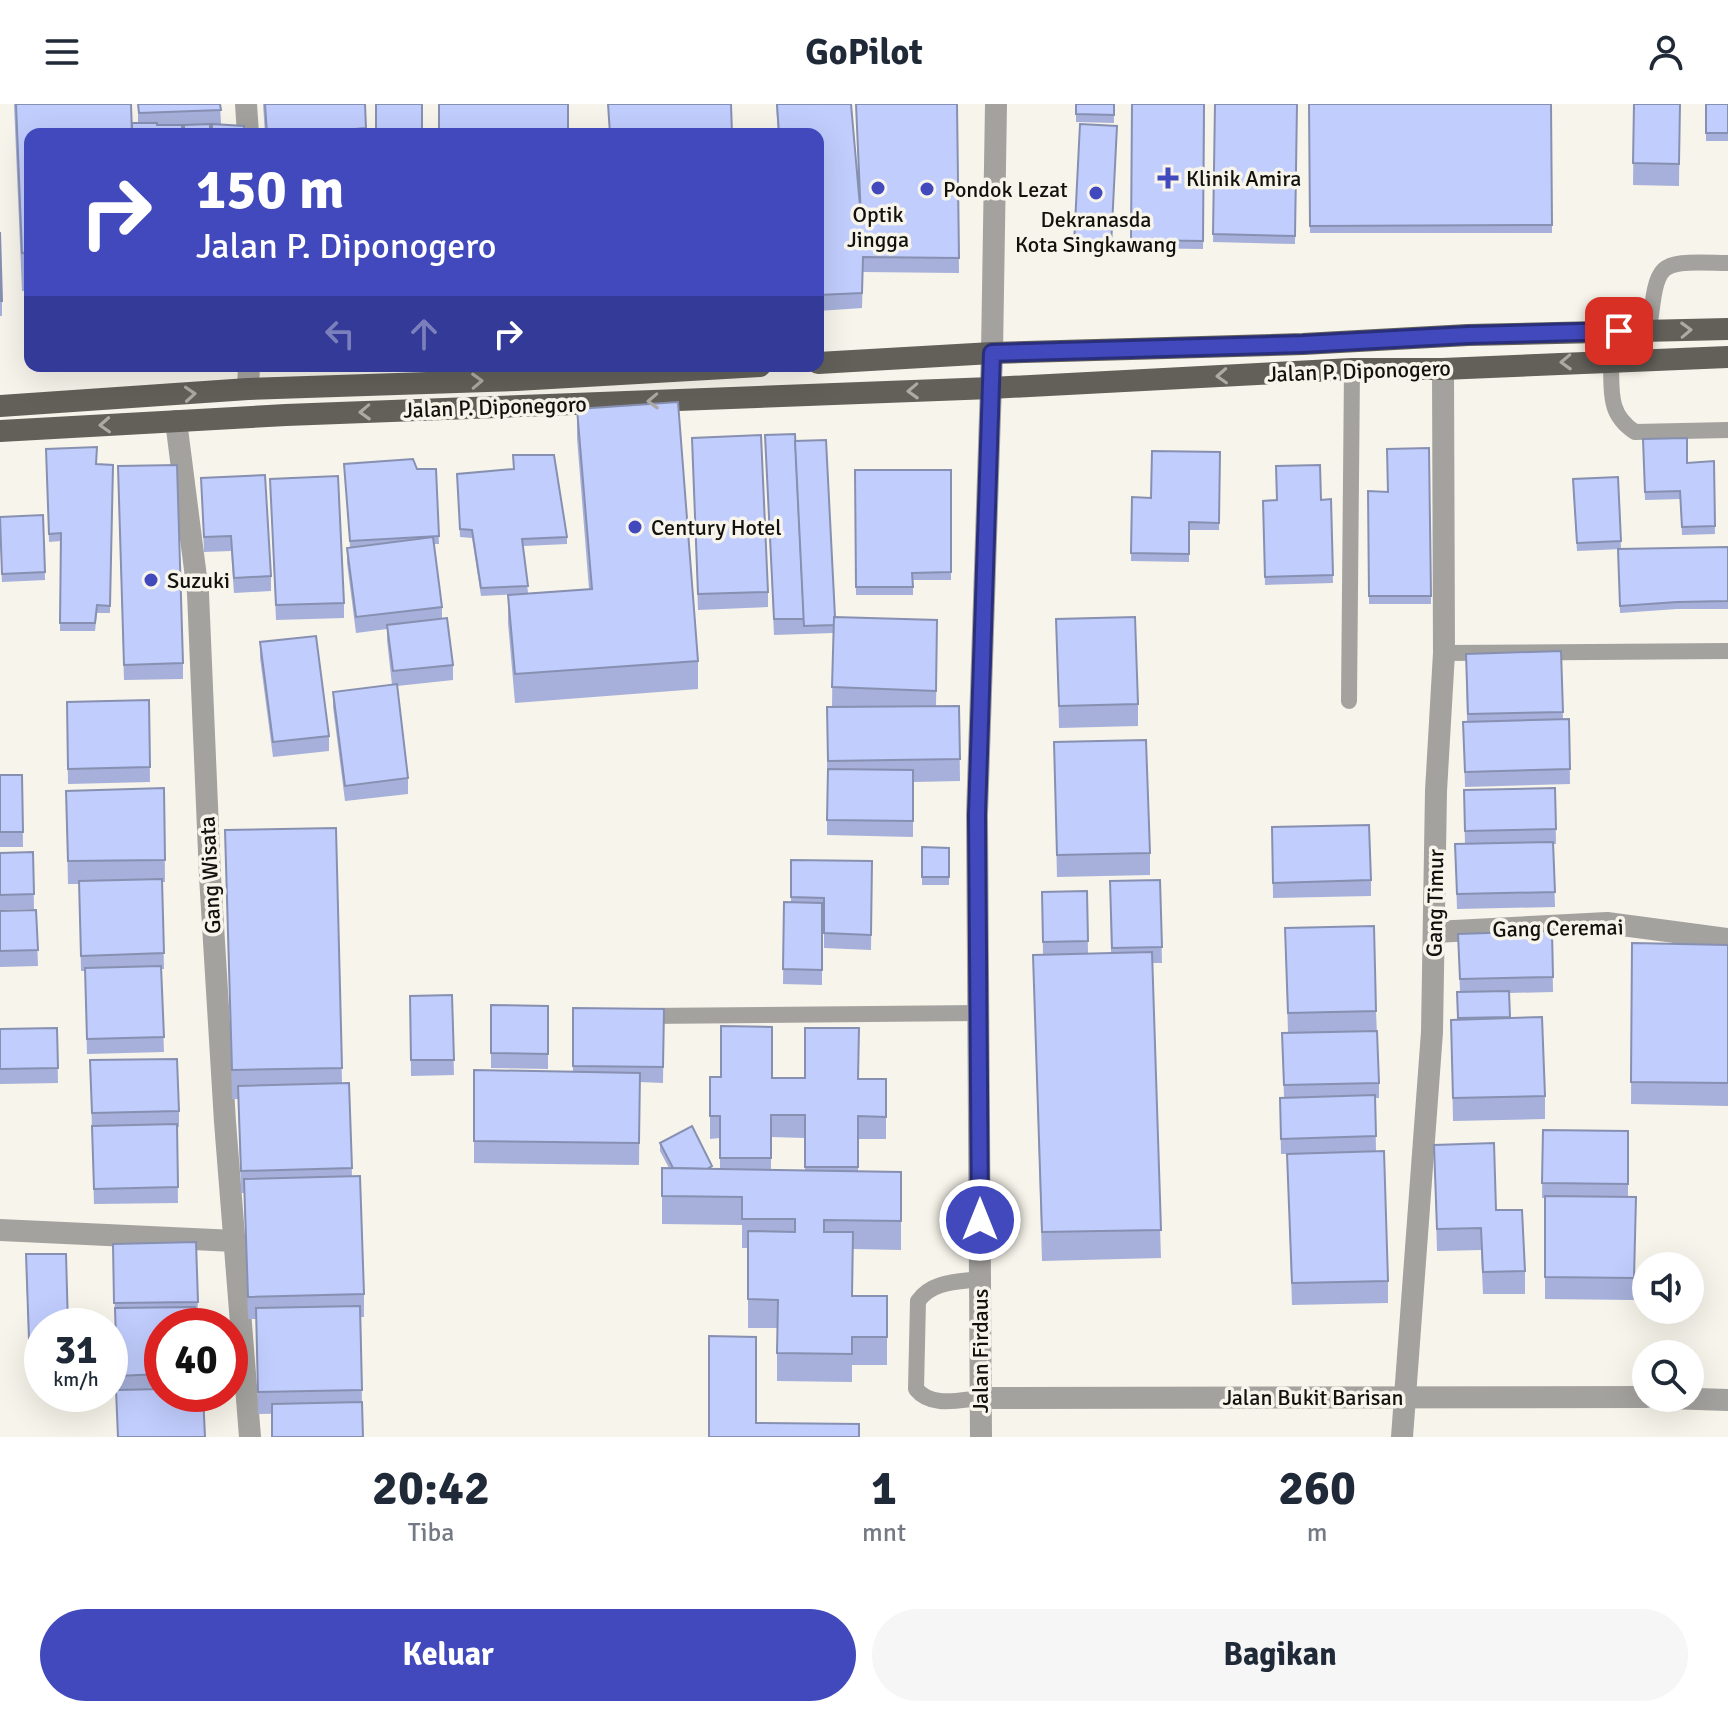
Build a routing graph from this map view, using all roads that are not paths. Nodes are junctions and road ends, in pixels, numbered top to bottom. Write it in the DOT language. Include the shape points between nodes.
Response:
graph roads {
  1 [pos="246,104"];
  2 [pos="996,104"];
  3 [pos="248,128"];
  4 [pos="1728,263"];
  5 [pos="1728,329"];
  6 [pos="1649,331"];
  7 [pos="992,353"];
  8 [pos="1728,357"];
  9 [pos="1611,360"];
  10 [pos="824,363"];
  11 [pos="1352,369"];
  12 [pos="1443,369"];
  13 [pos="249,372"];
  14 [pos="551,372"];
  15 [pos="991,388"];
  16 [pos="248,389"];
  17 [pos="0,406"];
  18 [pos="176,421"];
  19 [pos="1728,430"];
  20 [pos="0,431"];
  21 [pos="1728,651"];
  22 [pos="1444,653"];
  23 [pos="1349,701"];
  24 [pos="1435,932"];
  25 [pos="1728,939"];
  26 [pos="979,1013"];
  27 [pos="632,1016"];
  28 [pos="0,1230"];
  29 [pos="235,1241"];
  30 [pos="980,1279"];
  31 [pos="1403,1397"];
  32 [pos="1632,1397"];
  33 [pos="981,1398"];
  34 [pos="1704,1399"];
  35 [pos="1728,1400"];
  36 [pos="250,1437"];
  37 [pos="981,1437"];
  38 [pos="1402,1437"];
  1 -- 3 [label="street"];
  2 -- 7 [label="street, Jalan Firdaus"];
  4 -- 6 [label="lane" via="1672,262 1654,290"];
  6 -- 5 [label="main road, Jalan P. Diponogero, one-way"];
  6 -- 7 [label="main road, Jalan P. Diponogero"];
  7 -- 10 [label="main road"];
  7 -- 15 [label="street, Jalan Firdaus"];
  8 -- 9 [label="main road, Jalan P. Diponogero"];
  9 -- 12 [label="main road, Jalan P. Diponogero, one-way"];
  9 -- 19 [label="lane" via="1615,413 1635,432"];
  11 -- 12 [label="main road, Jalan P. Diponogero"];
  11 -- 15 [label="main road, Jalan P. Diponogero, one-way"];
  11 -- 23 [label="lane"];
  12 -- 22 [label="street, Gang Timur"];
  13 -- 16 [label="street"];
  16 -- 14 [label="main road, Jalan P. Diponegoro, one-way"];
  15 -- 18 [label="main road, Jalan P. Diponegoro, one-way"];
  15 -- 26 [label="street, Jalan Firdaus" via="977,815"];
  17 -- 16 [label="main road, Jalan P. Diponegoro, one-way"];
  18 -- 20 [label="main road, Jalan P. Diponegoro, one-way"];
  18 -- 29 [label="street, Gang Wisata" via="198,593 210,876"];
  21 -- 22 [label="lane"];
  22 -- 24 [label="street, Gang Timur"];
  24 -- 25 [label="street, Gang Ceremai" via="1607,923"];
  24 -- 31 [label="street, Gang Timur"];
  26 -- 27 [label="lane"];
  26 -- 30 [label="street, Jalan Firdaus"];
  28 -- 29 [label="street"];
  29 -- 36 [label="street, Gang Wisata"];
  30 -- 33 [label="street, Jalan Firdaus"];
  30 -- 33 [label="lane" via="937,1285 918,1301 916,1389 938,1402"];
  31 -- 32 [label="street, Jalan Bukit Barisan"];
  31 -- 33 [label="street, Jalan Bukit Barisan"];
  31 -- 38 [label="street, Gang Timur"];
  33 -- 37 [label="street, Jalan Firdaus"];
  34 -- 35 [label="street"];
}
